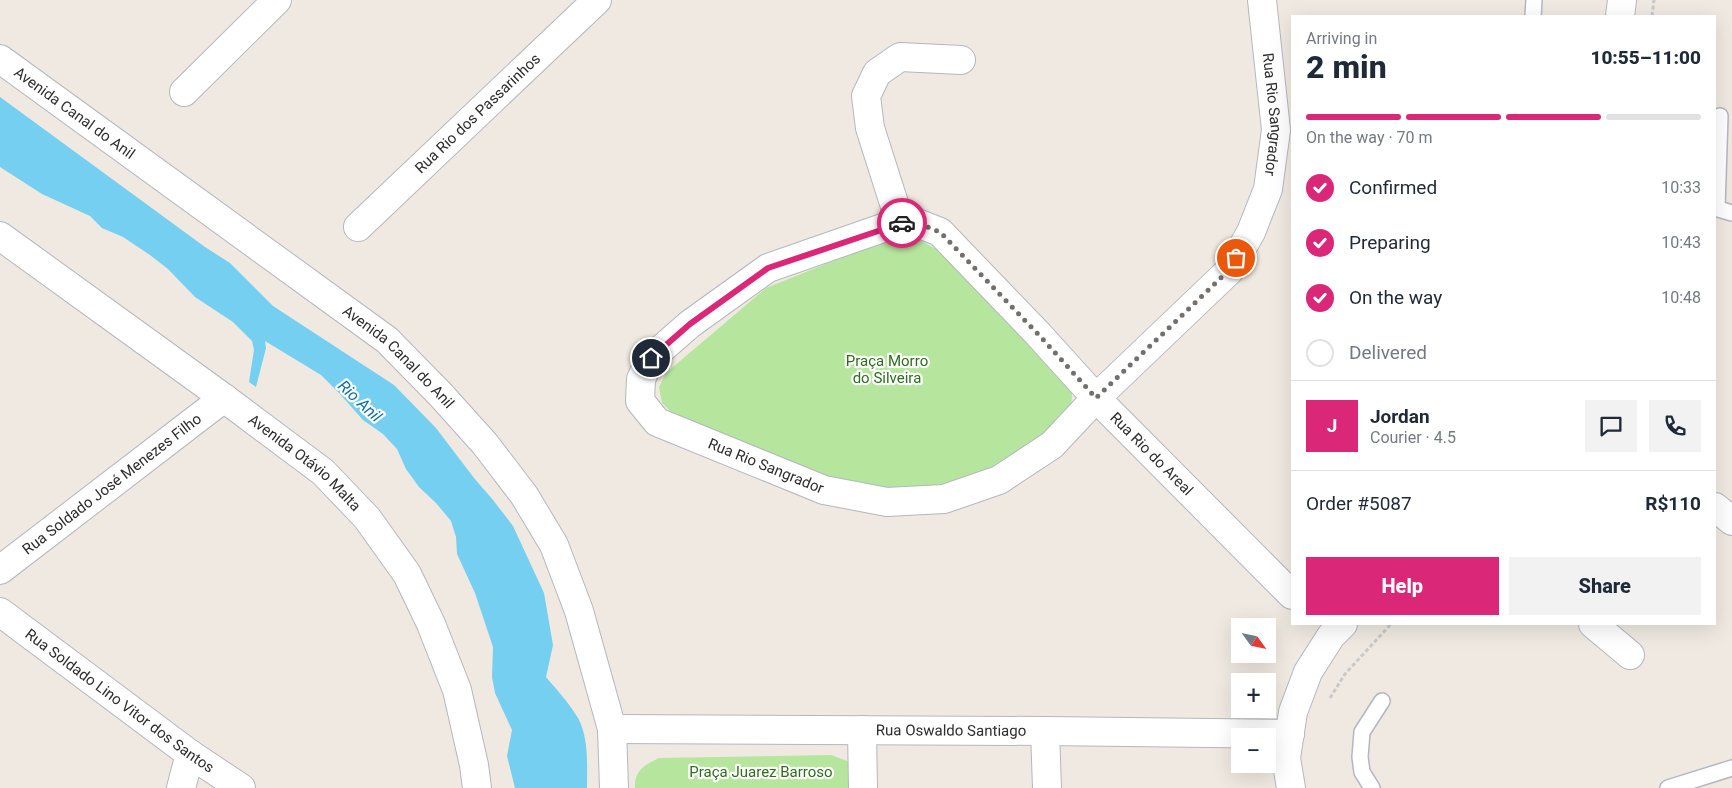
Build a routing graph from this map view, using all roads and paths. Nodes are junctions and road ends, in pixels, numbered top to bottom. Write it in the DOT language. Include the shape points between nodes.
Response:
graph roads {
  1 [pos="277,0"];
  2 [pos="597,0"];
  3 [pos="1262,0"];
  4 [pos="1534,0"];
  5 [pos="1622,0"];
  6 [pos="1654,0"];
  7 [pos="1533,15"];
  8 [pos="1620,15"];
  9 [pos="1652,15"];
  10 [pos="0,59"];
  11 [pos="961,60"];
  12 [pos="184,92"];
  13 [pos="1720,116"];
  14 [pos="1716,208"];
  15 [pos="1732,213"];
  16 [pos="900,222"];
  17 [pos="358,227"];
  18 [pos="0,236"];
  19 [pos="224,398"];
  20 [pos="1096,398"];
  21 [pos="640,400"];
  22 [pos="1716,508"];
  23 [pos="1732,521"];
  24 [pos="0,570"];
  25 [pos="1291,594"];
  26 [pos="0,612"];
  27 [pos="1390,625"];
  28 [pos="1594,625"];
  29 [pos="1331,628"];
  30 [pos="1630,656"];
  31 [pos="1382,701"];
  32 [pos="1326,706"];
  33 [pos="612,729"];
  34 [pos="862,730"];
  35 [pos="1045,731"];
  36 [pos="1290,734"];
  37 [pos="190,754"];
  38 [pos="1732,768"];
  39 [pos="1685,785"];
  40 [pos="181,788"];
  41 [pos="241,788"];
  42 [pos="477,788"];
  43 [pos="614,788"];
  44 [pos="863,788"];
  45 [pos="1047,788"];
  46 [pos="1291,788"];
  47 [pos="1372,788"];
  48 [pos="1668,788"];
  1 -- 12 [label="street"];
  2 -- 17 [label="street, Rua Rio dos Passarinhos"];
  3 -- 20 [label="street, Rua Rio Sangrador" via="1276,130 1268,189 1251,232 1228,271"];
  4 -- 7 [label="lane"];
  5 -- 8 [label="street"];
  6 -- 9 [label="path"];
  10 -- 33 [label="street, Avenida Canal do Anil" via="387,340 442,396 524,495 554,545 580,611"];
  11 -- 16 [label="street" via="900,57 877,73 866,96 870,128"];
  13 -- 14 [label="lane"];
  14 -- 15 [label="lane"];
  16 -- 20 [label="street, Rua Rio do Areal" via="917,223 940,232"];
  16 -- 21 [label="street, Rua Rio do Areal" via="768,268 690,324 651,358 641,379"];
  18 -- 19 [label="street, Avenida Otávio Malta"];
  19 -- 24 [label="street, Rua Soldado José Menezes Filho"];
  19 -- 42 [label="street, Avenida Otávio Malta" via="323,472 367,518 407,574 457,690"];
  20 -- 21 [label="street, Rua Rio Sangrador" via="1052,445 999,480 944,499 887,502 824,490 656,422"];
  20 -- 25 [label="street, Rua Rio do Areal"];
  22 -- 23 [label="street"];
  26 -- 37 [label="street, Rua Soldado Lino Vitor dos Santos"];
  27 -- 32 [label="path" via="1345,674"];
  28 -- 30 [label="street"];
  29 -- 36 [label="street" via="1308,672 1293,712"];
  31 -- 47 [label="lane" via="1362,732 1362,772"];
  33 -- 34 [label="street, Rua Oswaldo Santiago"];
  33 -- 43 [label="street, Avenida Canal do Anil"];
  34 -- 35 [label="street, Rua Oswaldo Santiago"];
  34 -- 44 [label="street"];
  35 -- 36 [label="street, Rua Oswaldo Santiago"];
  35 -- 45 [label="street"];
  36 -- 46 [label="street" via="1286,758"];
  37 -- 40 [label="street"];
  37 -- 41 [label="street, Rua Soldado Lino Vitor dos Santos"];
  38 -- 39 [label="lane"];
  39 -- 48 [label="lane"];
}
